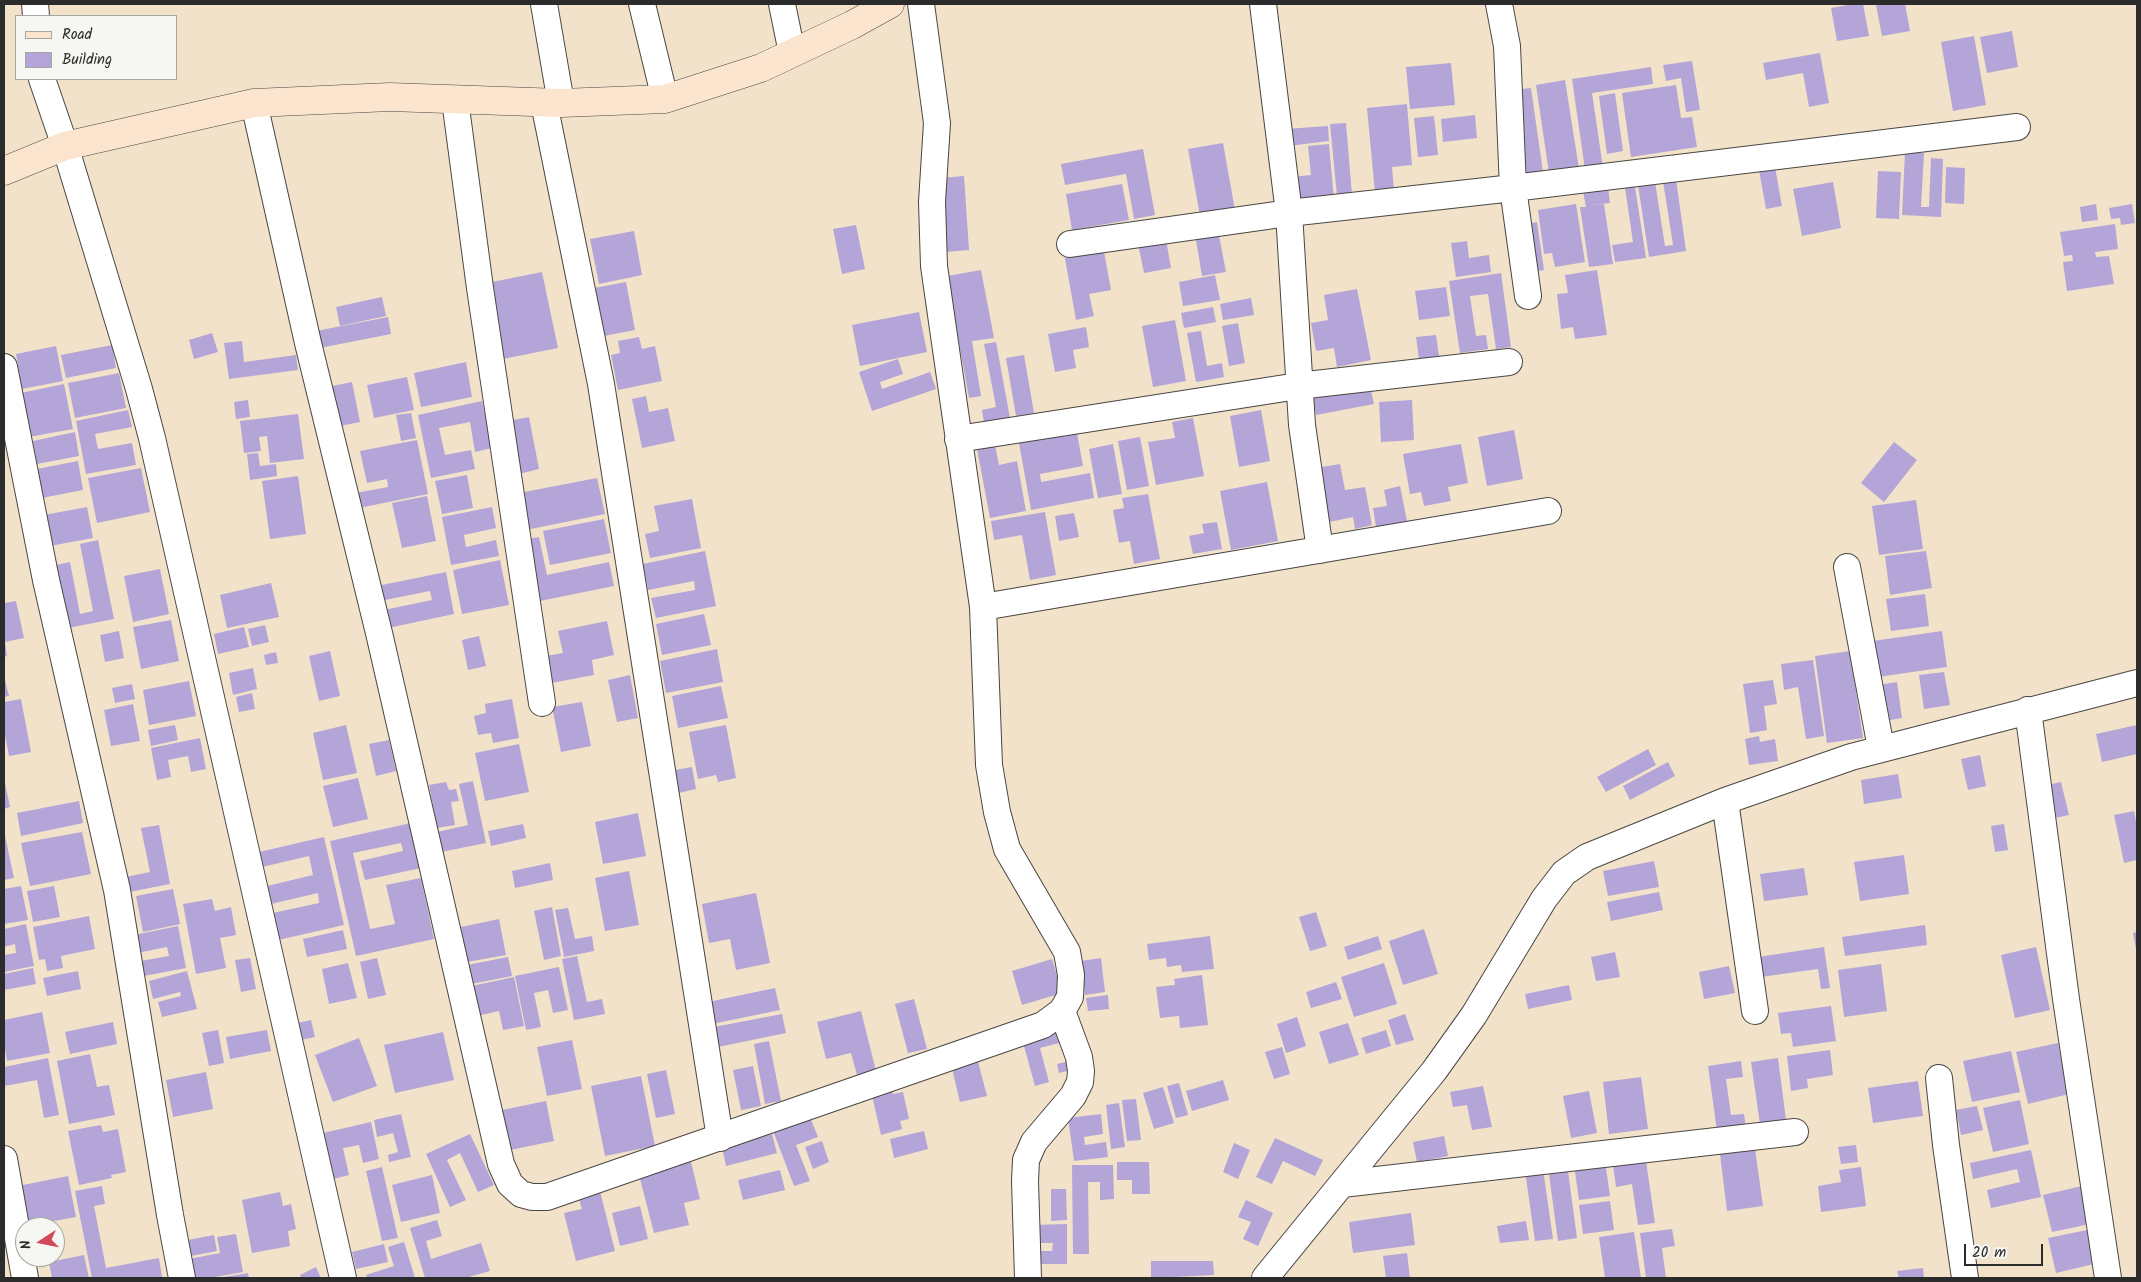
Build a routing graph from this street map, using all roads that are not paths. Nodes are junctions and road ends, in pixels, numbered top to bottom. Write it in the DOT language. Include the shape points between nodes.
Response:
graph roads {
  1 [pos="544,4"];
  2 [pos="642,4"];
  3 [pos="782,4"];
  4 [pos="890,4"];
  5 [pos="921,4"];
  6 [pos="1263,4"];
  7 [pos="1499,4"];
  8 [pos="792,53"];
  9 [pos="42,80"];
  10 [pos="664,99"];
  11 [pos="455,100"];
  12 [pos="254,103"];
  13 [pos="552,103"];
  14 [pos="2017,128"];
  15 [pos="65,146"];
  16 [pos="4,171"];
  17 [pos="1513,188"];
  18 [pos="1289,213"];
  19 [pos="1070,244"];
  20 [pos="1528,296"];
  21 [pos="1508,362"];
  22 [pos="4,367"];
  23 [pos="1298,386"];
  24 [pos="958,439"];
  25 [pos="1548,511"];
  26 [pos="1320,550"];
  27 [pos="1847,567"];
  28 [pos="984,607"];
  29 [pos="2137,683"];
  30 [pos="542,703"];
  31 [pos="2028,710"];
  32 [pos="1881,748"];
  33 [pos="1726,801"];
  34 [pos="1062,1011"];
  35 [pos="1755,1011"];
  36 [pos="1939,1078"];
  37 [pos="1795,1132"];
  38 [pos="720,1138"];
  39 [pos="4,1159"];
  40 [pos="1342,1184"];
  41 [pos="25,1278"];
  42 [pos="182,1278"];
  43 [pos="344,1278"];
  44 [pos="1028,1278"];
  45 [pos="1265,1278"];
  46 [pos="1964,1278"];
  47 [pos="2108,1278"];
  1 -- 13 [label="street"];
  2 -- 10 [label="street"];
  3 -- 8 [label="street"];
  4 -- 8 [label="street"];
  5 -- 24 [label="street" via="937,123 932,202 934,266"];
  6 -- 18 [label="street"];
  7 -- 17 [label="street" via="1507,46"];
  8 -- 10 [label="street" via="761,68"];
  9 -- 15 [label="street"];
  10 -- 13 [label="street"];
  11 -- 12 [label="street" via="390,97"];
  11 -- 13 [label="street"];
  11 -- 30 [label="street"];
  12 -- 15 [label="street"];
  12 -- 38 [label="street" via="308,343 380,633 501,1164 510,1184 521,1194 547,1197"];
  13 -- 38 [label="street" via="601,384"];
  14 -- 17 [label="street"];
  15 -- 16 [label="street"];
  15 -- 43 [label="street" via="152,438"];
  17 -- 18 [label="street"];
  17 -- 20 [label="street"];
  18 -- 19 [label="street"];
  18 -- 23 [label="street"];
  21 -- 23 [label="street"];
  22 -- 42 [label="street" via="46,580 117,890"];
  23 -- 24 [label="street"];
  23 -- 26 [label="street"];
  24 -- 28 [label="street"];
  25 -- 26 [label="street"];
  26 -- 28 [label="street"];
  27 -- 32 [label="street"];
  28 -- 34 [label="street" via="989,765 997,812 1007,849 1067,952 1070,997"];
  29 -- 31 [label="street"];
  31 -- 32 [label="street"];
  31 -- 47 [label="street" via="2066,999"];
  32 -- 33 [label="street"];
  33 -- 35 [label="street"];
  33 -- 40 [label="street" via="1586,857 1564,873 1544,899 1474,1015 1434,1071"];
  34 -- 38 [label="street" via="1043,1025"];
  34 -- 44 [label="street" via="1079,1057 1080,1076 1073,1096 1034,1142 1026,1160"];
  36 -- 46 [label="street"];
  37 -- 40 [label="street"];
  39 -- 41 [label="street"];
  40 -- 45 [label="street"];
}
